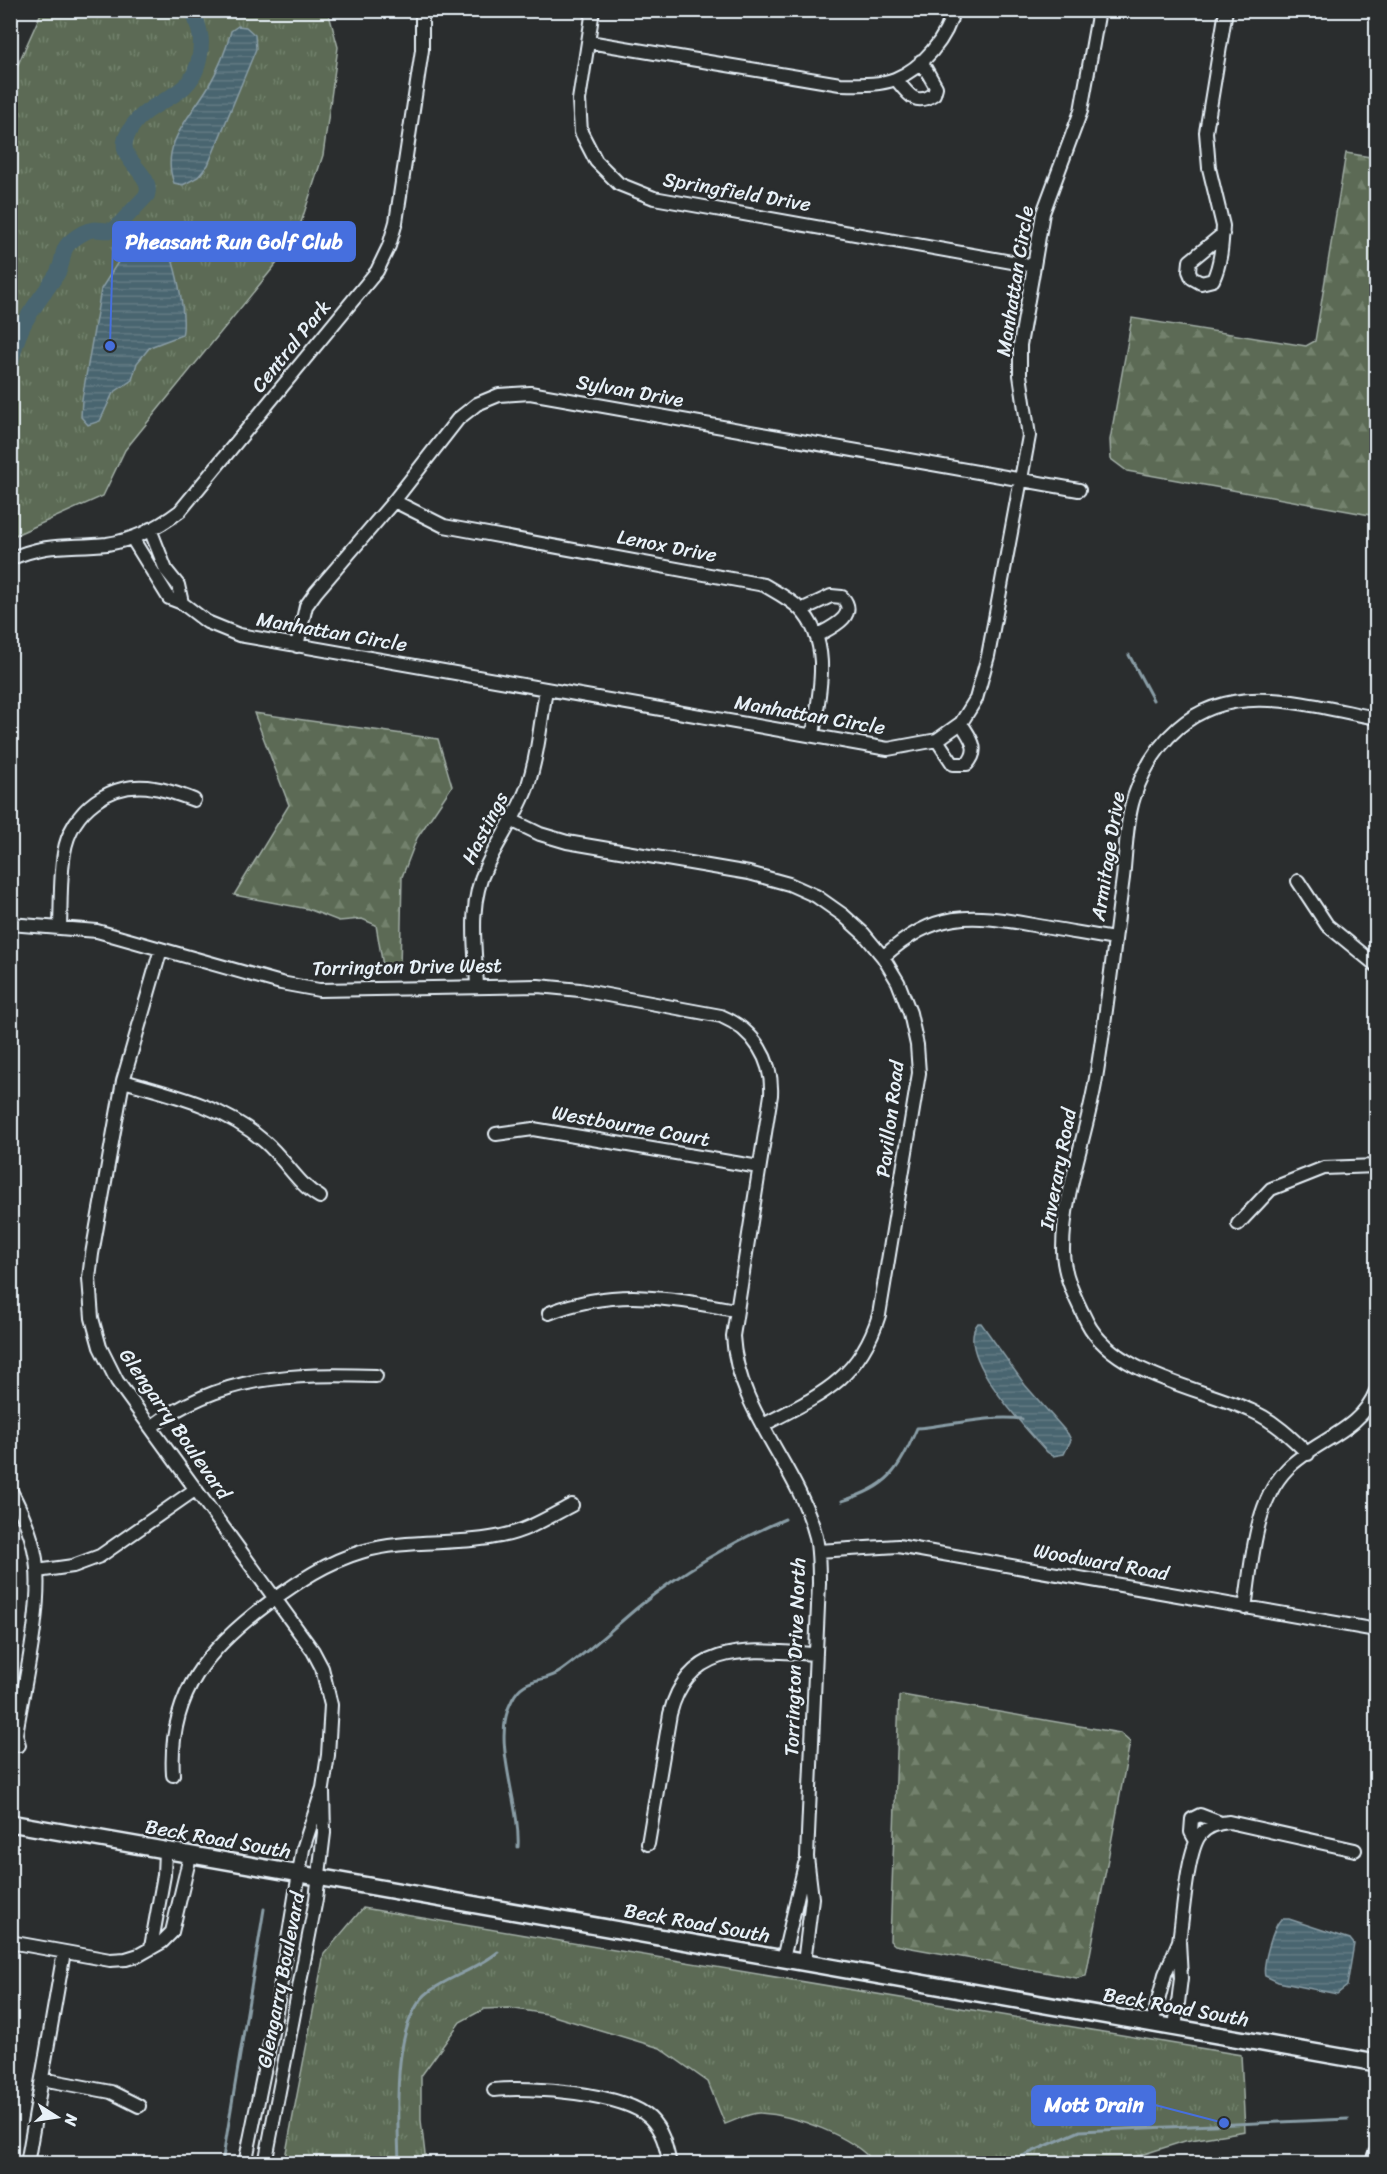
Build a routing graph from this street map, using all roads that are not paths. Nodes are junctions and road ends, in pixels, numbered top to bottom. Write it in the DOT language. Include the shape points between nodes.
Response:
graph roads {
  1 [pos="422,10"];
  2 [pos="594,10"];
  3 [pos="953,10"];
  4 [pos="1100,10"];
  5 [pos="1226,10"];
  6 [pos="589,42"];
  7 [pos="921,61"];
  8 [pos="896,79"];
  9 [pos="1222,234"];
  10 [pos="1034,266"];
  11 [pos="1020,479"];
  12 [pos="1079,490"];
  13 [pos="394,501"];
  14 [pos="150,529"];
  15 [pos="132,537"];
  16 [pos="10,559"];
  17 [pos="182,603"];
  18 [pos="801,610"];
  19 [pos="816,636"];
  20 [pos="297,646"];
  21 [pos="546,689"];
  22 [pos="1377,717"];
  23 [pos="962,723"];
  24 [pos="813,735"];
  25 [pos="937,740"];
  26 [pos="194,800"];
  27 [pos="511,820"];
  28 [pos="1298,881"];
  29 [pos="10,924"];
  30 [pos="60,926"];
  31 [pos="1115,939"];
  32 [pos="161,949"];
  33 [pos="883,957"];
  34 [pos="1377,965"];
  35 [pos="477,985"];
  36 [pos="760,1049"];
  37 [pos="123,1081"];
  38 [pos="496,1134"];
  39 [pos="1377,1166"];
  40 [pos="759,1167"];
  41 [pos="320,1197"];
  42 [pos="1238,1224"];
  43 [pos="735,1310"];
  44 [pos="549,1313"];
  45 [pos="376,1376"];
  46 [pos="1377,1391"];
  47 [pos="762,1425"];
  48 [pos="151,1427"];
  49 [pos="1308,1454"];
  50 [pos="10,1489"];
  51 [pos="195,1489"];
  52 [pos="572,1505"];
  53 [pos="818,1551"];
  54 [pos="37,1570"];
  55 [pos="275,1598"];
  56 [pos="1245,1608"];
  57 [pos="1377,1630"];
  58 [pos="816,1653"];
  59 [pos="19,1745"];
  60 [pos="173,1774"];
  61 [pos="323,1788"];
  62 [pos="10,1823"];
  63 [pos="648,1844"];
  64 [pos="1355,1850"];
  65 [pos="165,1851"];
  66 [pos="190,1856"];
  67 [pos="807,1857"];
  68 [pos="298,1875"];
  69 [pos="319,1878"];
  70 [pos="1179,1941"];
  71 [pos="10,1942"];
  72 [pos="151,1947"];
  73 [pos="64,1952"];
  74 [pos="783,1959"];
  75 [pos="804,1963"];
  76 [pos="1152,2024"];
  77 [pos="1175,2028"];
  78 [pos="1377,2063"];
  79 [pos="42,2079"];
  80 [pos="494,2090"];
  81 [pos="139,2106"];
  82 [pos="251,2138"];
  83 [pos="269,2142"];
  84 [pos="1377,2155"];
  85 [pos="27,2163"];
  86 [pos="245,2163"];
  87 [pos="265,2163"];
  88 [pos="670,2163"];
  89 [pos="1375,2163"];
  1 -- 14 [label="street, Central Park" via="423,50 396,222 377,271 192,498 164,523"];
  2 -- 6 [label="street, Springfield Drive"];
  3 -- 7 [label="street" via="941,40"];
  4 -- 10 [label="street, Manhattan Circle" via="1081,111 1043,213"];
  5 -- 9 [label="street" via="1206,132"];
  6 -- 8 [label="street" via="840,84"];
  6 -- 10 [label="street, Springfield Drive" via="579,100 581,132 596,161 619,184 654,198"];
  7 -- 8 [label="street"];
  7 -- 8 [label="street" via="936,87 934,94 919,101 913,99"];
  10 -- 11 [label="street, Manhattan Circle" via="1020,345 1029,436"];
  11 -- 12 [label="street, Sylvan Drive"];
  11 -- 13 [label="street, Sylvan Drive" via="516,393 477,404 458,419"];
  11 -- 23 [label="street, Manhattan Circle" via="988,656 976,699"];
  13 -- 18 [label="street, Lenox Drive" via="444,526 764,585"];
  13 -- 20 [label="street, Sylvan Drive" via="306,606"];
  14 -- 15 [label="street, Central Park"];
  14 -- 17 [label="street" via="166,570 178,585"];
  15 -- 16 [label="street, Central Park" via="108,544 35,549"];
  15 -- 17 [label="street, Manhattan Circle" via="168,598"];
  17 -- 20 [label="street, Manhattan Circle" via="207,622 239,635"];
  18 -- 19 [label="street, Lenox Drive"];
  18 -- 19 [label="street" via="831,596 846,601 845,618"];
  19 -- 24 [label="street, Lenox Drive" via="822,670"];
  20 -- 21 [label="street, Manhattan Circle"];
  21 -- 24 [label="street, Manhattan Circle"];
  21 -- 27 [label="street, Hastings" via="532,770"];
  22 -- 31 [label="street, Armitage Drive" via="1274,698 1240,700 1207,709 1179,727 1153,754 1133,800"];
  23 -- 25 [label="street, Manhattan Circle"];
  23 -- 25 [label="street" via="975,747 967,764 953,764"];
  24 -- 25 [label="street, Manhattan Circle" via="888,749"];
  26 -- 30 [label="street" via="154,788 129,787 107,793 88,806 66,843"];
  27 -- 33 [label="street, Pavillon Road" via="567,842 749,873 789,884 816,896 843,915"];
  27 -- 35 [label="street, Hastings" via="486,865 477,894"];
  28 -- 34 [label="street" via="1327,925"];
  29 -- 30 [label="street, Torrington Drive West"];
  30 -- 32 [label="street, Torrington Drive West" via="97,931"];
  31 -- 33 [label="street, Armitage Drive" via="994,917 961,917 929,926"];
  31 -- 49 [label="street, Inverary Road" via="1096,1078 1065,1216 1063,1252 1071,1287 1089,1326 1112,1351 1149,1372 1252,1411 1283,1429"];
  32 -- 35 [label="street, Torrington Drive West" via="318,990"];
  32 -- 37 [label="street, Glengarry Boulevard"];
  33 -- 47 [label="street, Pavillon Road" via="910,1013 919,1073 879,1315 865,1350 842,1379 821,1395"];
  35 -- 36 [label="street, Torrington Drive West" via="580,990 703,1012 736,1024"];
  36 -- 40 [label="street, Torrington Drive North" via="771,1087"];
  37 -- 41 [label="street" via="228,1116 266,1142 308,1190"];
  37 -- 48 [label="street, Glengarry Boulevard" via="92,1254 90,1302 106,1363"];
  38 -- 40 [label="street, Westbourne Court" via="533,1129"];
  39 -- 42 [label="street" via="1324,1168 1271,1189"];
  40 -- 43 [label="street, Torrington Drive North"];
  43 -- 44 [label="street" via="627,1296 584,1301"];
  43 -- 47 [label="street, Torrington Drive North" via="736,1363"];
  45 -- 48 [label="street" via="274,1379 230,1386 190,1401"];
  46 -- 49 [label="street" via="1350,1427"];
  47 -- 53 [label="street, Torrington Drive North" via="807,1513"];
  48 -- 51 [label="street, Glengarry Boulevard"];
  49 -- 56 [label="street" via="1287,1469 1267,1502 1255,1540"];
  50 -- 54 [label="street" via="30,1532"];
  51 -- 54 [label="street" via="100,1556 73,1566"];
  51 -- 55 [label="street, Glengarry Boulevard"];
  52 -- 55 [label="street" via="523,1530 504,1535 400,1544 361,1552 318,1570"];
  53 -- 56 [label="street, Woodward Road" via="898,1546"];
  53 -- 58 [label="street, Torrington Drive North"];
  54 -- 59 [label="street" via="36,1602 16,1734"];
  55 -- 60 [label="street" via="217,1645 193,1681 178,1720"];
  55 -- 61 [label="street, Glengarry Boulevard" via="313,1651 328,1686 332,1722"];
  56 -- 57 [label="street, Woodward Road"];
  58 -- 63 [label="street" via="735,1652 713,1658 687,1677 670,1714"];
  58 -- 67 [label="street, Torrington Drive North"];
  61 -- 68 [label="street, Glengarry Boulevard" via="308,1829"];
  61 -- 69 [label="street, Glengarry Boulevard"];
  62 -- 65 [label="main road, Beck Road South"];
  64 -- 70 [label="street" via="1221,1823 1205,1830 1194,1846"];
  65 -- 66 [label="main road, Beck Road South"];
  65 -- 72 [label="street"];
  66 -- 68 [label="main road, Beck Road South"];
  66 -- 72 [label="street" via="172,1932"];
  67 -- 74 [label="street, Torrington Drive North"];
  67 -- 75 [label="street, Torrington Drive North" via="812,1898"];
  68 -- 69 [label="main road, Beck Road South"];
  68 -- 82 [label="street, Glengarry Boulevard"];
  69 -- 74 [label="main road, Beck Road South"];
  69 -- 83 [label="street, Glengarry Boulevard"];
  70 -- 76 [label="street" via="1165,1974"];
  70 -- 77 [label="street" via="1181,1978"];
  71 -- 73 [label="street"];
  72 -- 73 [label="street" via="115,1961"];
  73 -- 79 [label="street"];
  74 -- 75 [label="main road, Beck Road South"];
  75 -- 76 [label="main road, Beck Road South"];
  76 -- 77 [label="main road, Beck Road South"];
  77 -- 78 [label="main road, Beck Road South"];
  79 -- 81 [label="street" via="111,2092"];
  79 -- 85 [label="street"];
  80 -- 88 [label="street" via="534,2088 634,2107 656,2124"];
  82 -- 83 [label="street"];
  82 -- 86 [label="street, Glengarry Boulevard"];
  83 -- 87 [label="street, Glengarry Boulevard"];
  84 -- 89 [label="main road"];
}
